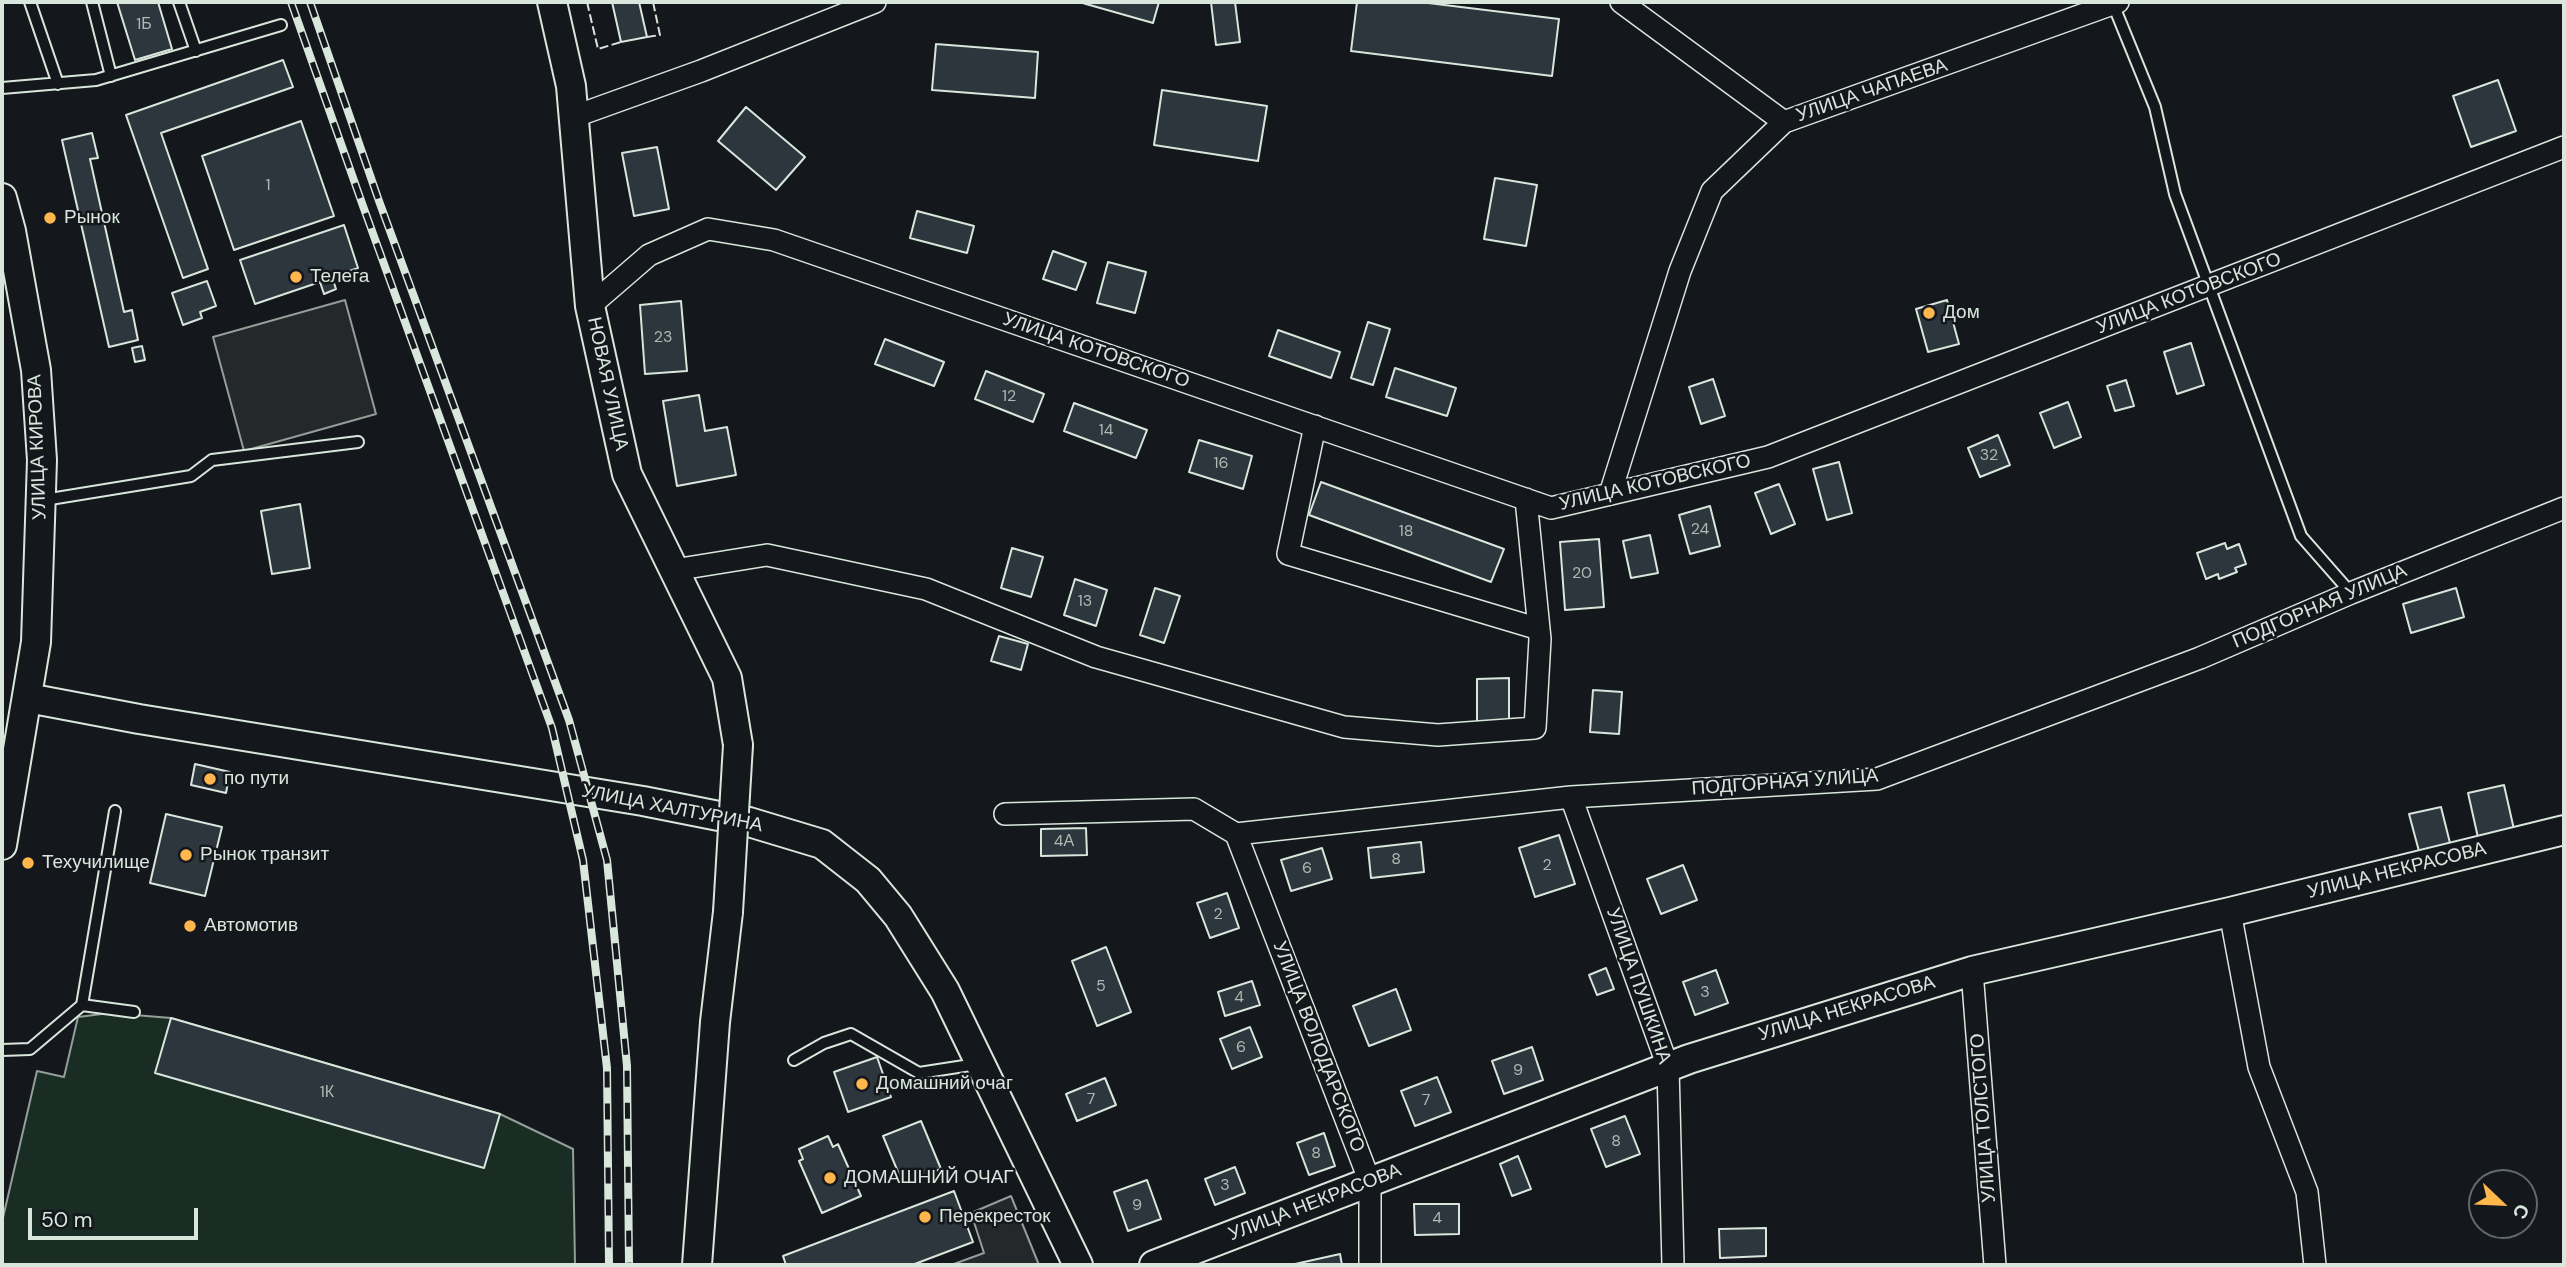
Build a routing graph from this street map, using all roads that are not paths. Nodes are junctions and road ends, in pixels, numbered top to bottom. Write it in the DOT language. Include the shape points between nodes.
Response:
graph roads {
  1 [pos="30,2"];
  2 [pos="92,2"];
  3 [pos="180,2"];
  4 [pos="552,2"];
  5 [pos="874,2"];
  6 [pos="1621,2"];
  7 [pos="2115,3"];
  8 [pos="281,25"];
  9 [pos="195,51"];
  10 [pos="111,76"];
  11 [pos="58,83"];
  12 [pos="2,88"];
  13 [pos="573,117"];
  14 [pos="1784,122"];
  15 [pos="2564,147"];
  16 [pos="2,198"];
  17 [pos="2209,286"];
  18 [pos="590,306"];
  19 [pos="1315,426"];
  20 [pos="358,443"];
  21 [pos="1611,494"];
  22 [pos="1526,499"];
  23 [pos="42,500"];
  24 [pos="2564,509"];
  25 [pos="674,570"];
  26 [pos="2351,593"];
  27 [pos="1539,629"];
  28 [pos="28,698"];
  29 [pos="1571,797"];
  30 [pos="5,805"];
  31 [pos="115,811"];
  32 [pos="1005,814"];
  33 [pos="2564,830"];
  34 [pos="1236,834"];
  35 [pos="2,845"];
  36 [pos="2230,912"];
  37 [pos="1972,971"];
  38 [pos="82,1006"];
  39 [pos="134,1012"];
  40 [pos="2,1049"];
  41 [pos="794,1060"];
  42 [pos="980,1063"];
  43 [pos="1668,1067"];
  44 [pos="1370,1182"];
  45 [pos="697,1265"];
  46 [pos="1078,1265"];
  47 [pos="1154,1265"];
  48 [pos="1370,1265"];
  49 [pos="1673,1265"];
  50 [pos="1995,1265"];
  51 [pos="2315,1265"];
  1 -- 11 [label="lane"];
  2 -- 10 [label="lane"];
  3 -- 9 [label="lane"];
  4 -- 13 [label="main road, НОВАЯ УЛИЦА"];
  5 -- 13 [label="street"];
  6 -- 14 [label="street"];
  7 -- 14 [label="street, УЛИЦА ЧАПАЕВА"];
  7 -- 17 [label="lane" via="2155,107 2175,194"];
  8 -- 9 [label="lane"];
  9 -- 10 [label="lane"];
  10 -- 11 [label="lane"];
  11 -- 12 [label="lane"];
  13 -- 18 [label="main road, НОВАЯ УЛИЦА"];
  14 -- 21 [label="street, УЛИЦА ЧАПАЕВА" via="1712,191 1679,271"];
  15 -- 17 [label="street, УЛИЦА КОТОВСКОГО"];
  16 -- 23 [label="main road, УЛИЦА КИРОВА" via="36,370"];
  17 -- 21 [label="street, УЛИЦА КОТОВСКОГО" via="1768,457"];
  17 -- 26 [label="lane" via="2301,536"];
  18 -- 19 [label="street, УЛИЦА КОТОВСКОГО" via="649,255 708,229 774,240"];
  18 -- 25 [label="main road, НОВАЯ УЛИЦА" via="627,474"];
  19 -- 22 [label="street, УЛИЦА КОТОВСКОГО"];
  19 -- 27 [label="street" via="1288,554"];
  20 -- 23 [label="lane" via="212,460 191,477"];
  21 -- 22 [label="street, УЛИЦА КОТОВСКОГО" via="1551,508"];
  22 -- 27 [label="street"];
  23 -- 28 [label="main road, УЛИЦА КИРОВА" via="36,642"];
  24 -- 26 [label="street, ПОДГОРНАЯ УЛИЦА"];
  25 -- 27 [label="street" via="767,555 886,580 926,589 1122,665 1344,727 1438,735 1535,728"];
  25 -- 45 [label="main road, НОВАЯ УЛИЦА, bridge" via="727,678 738,745"];
  26 -- 29 [label="street, ПОДГОРНАЯ УЛИЦА" via="2200,658 1877,779"];
  28 -- 30 [label="main road, УЛИЦА КИРОВА"];
  28 -- 42 [label="main road, УЛИЦА ХАЛТУРИНА" via="643,801 749,822 822,844 869,880 898,916 945,991"];
  29 -- 34 [label="street, ПОДГОРНАЯ УЛИЦА"];
  29 -- 43 [label="street, УЛИЦА ПУШКИНА"];
  30 -- 35 [label="main road, УЛИЦА КИРОВА"];
  31 -- 38 [label="lane"];
  32 -- 34 [label="street" via="1194,809"];
  33 -- 36 [label="main road, УЛИЦА НЕКРАСОВА"];
  34 -- 44 [label="street, УЛИЦА ВОЛОДАРСКОГО"];
  36 -- 37 [label="main road, УЛИЦА НЕКРАСОВА"];
  36 -- 51 [label="street" via="2259,1067 2306,1192"];
  37 -- 43 [label="main road, УЛИЦА НЕКРАСОВА"];
  37 -- 50 [label="street, УЛИЦА ТОЛСТОГО"];
  38 -- 39 [label="lane"];
  38 -- 40 [label="lane" via="30,1049"];
  41 -- 42 [label="lane" via="851,1034 919,1073"];
  42 -- 46 [label="main road, УЛИЦА ХАЛТУРИНА"];
  43 -- 44 [label="main road, УЛИЦА НЕКРАСОВА"];
  43 -- 49 [label="street, УЛИЦА ПУШКИНА"];
  44 -- 47 [label="main road, УЛИЦА НЕКРАСОВА"];
  44 -- 48 [label="street, УЛИЦА ВОЛОДАРСКОГО"];
}
